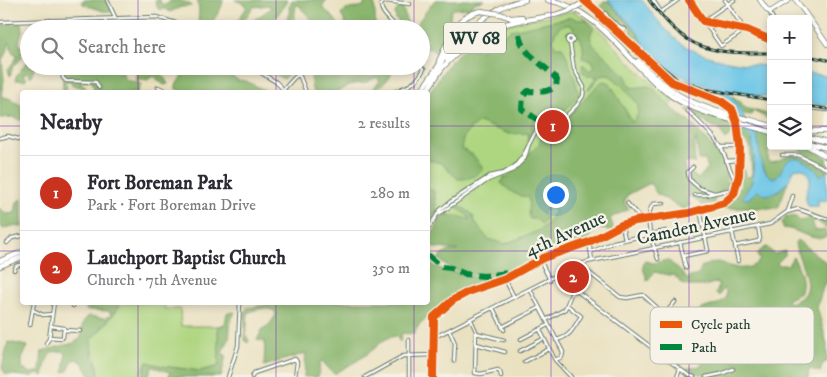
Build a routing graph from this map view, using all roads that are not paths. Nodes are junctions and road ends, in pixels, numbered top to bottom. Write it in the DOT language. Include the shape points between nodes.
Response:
graph roads {
  1 [pos="107,0"];
  2 [pos="512,0"];
  3 [pos="525,0"];
  4 [pos="548,0"];
  5 [pos="562,0"];
  6 [pos="584,0"];
  7 [pos="589,0"];
  8 [pos="653,0"];
  9 [pos="678,0"];
  10 [pos="689,0"];
  11 [pos="725,0"];
  12 [pos="734,0"];
  13 [pos="760,0"];
  14 [pos="789,0"];
  15 [pos="796,0"];
  16 [pos="410,4"];
  17 [pos="728,4"];
  18 [pos="567,10"];
  19 [pos="769,11"];
  20 [pos="600,14"];
  21 [pos="771,15"];
  22 [pos="116,19"];
  23 [pos="49,20"];
  24 [pos="168,20"];
  25 [pos="390,20"];
  26 [pos="20,21"];
  27 [pos="704,21"];
  28 [pos="0,22"];
  29 [pos="624,29"];
  30 [pos="825,40"];
  31 [pos="570,43"];
  32 [pos="827,44"];
  33 [pos="442,69"];
  34 [pos="435,70"];
  35 [pos="62,75"];
  36 [pos="263,75"];
  37 [pos="298,75"];
  38 [pos="299,75"];
  39 [pos="420,75"];
  40 [pos="158,87"];
  41 [pos="99,88"];
  42 [pos="284,89"];
  43 [pos="165,90"];
  44 [pos="305,90"];
  45 [pos="398,90"];
  46 [pos="421,90"];
  47 [pos="427,90"];
  48 [pos="812,108"];
  49 [pos="827,110"];
  50 [pos="688,111"];
  51 [pos="767,124"];
  52 [pos="767,131"];
  53 [pos="812,131"];
  54 [pos="827,131"];
  55 [pos="0,138"];
  56 [pos="812,138"];
  57 [pos="20,139"];
  58 [pos="827,142"];
  59 [pos="812,145"];
  60 [pos="721,147"];
  61 [pos="740,147"];
  62 [pos="812,147"];
  63 [pos="827,148"];
  64 [pos="782,155"];
  65 [pos="827,156"];
  66 [pos="726,160"];
  67 [pos="740,160"];
  68 [pos="692,167"];
  69 [pos="827,169"];
  70 [pos="737,187"];
  71 [pos="714,193"];
  72 [pos="695,195"];
  73 [pos="793,196"];
  74 [pos="627,202"];
  75 [pos="664,202"];
  76 [pos="700,209"];
  77 [pos="788,212"];
  78 [pos="827,219"];
  79 [pos="642,220"];
  80 [pos="648,220"];
  81 [pos="730,220"];
  82 [pos="622,225"];
  83 [pos="430,226"];
  84 [pos="758,226"];
  85 [pos="666,231"];
  86 [pos="732,232"];
  87 [pos="652,234"];
  88 [pos="20,236"];
  89 [pos="706,237"];
  90 [pos="625,239"];
  91 [pos="589,242"];
  92 [pos="680,242"];
  93 [pos="7,243"];
  94 [pos="735,246"];
  95 [pos="654,248"];
  96 [pos="590,252"];
  97 [pos="20,253"];
  98 [pos="683,256"];
  99 [pos="20,258"];
  100 [pos="540,260"];
  101 [pos="658,260"];
  102 [pos="0,261"];
  103 [pos="592,261"];
  104 [pos="738,261"];
  105 [pos="583,263"];
  106 [pos="20,265"];
  107 [pos="0,266"];
  108 [pos="582,267"];
  109 [pos="686,268"];
  110 [pos="14,270"];
  111 [pos="557,276"];
  112 [pos="505,279"];
  113 [pos="550,280"];
  114 [pos="573,288"];
  115 [pos="530,290"];
  116 [pos="514,297"];
  117 [pos="674,302"];
  118 [pos="567,304"];
  119 [pos="34,305"];
  120 [pos="54,305"];
  121 [pos="240,305"];
  122 [pos="656,307"];
  123 [pos="670,307"];
  124 [pos="493,308"];
  125 [pos="539,308"];
  126 [pos="33,310"];
  127 [pos="52,314"];
  128 [pos="471,319"];
  129 [pos="546,320"];
  130 [pos="30,325"];
  131 [pos="548,325"];
  132 [pos="51,326"];
  133 [pos="64,330"];
  134 [pos="450,330"];
  135 [pos="540,330"];
  136 [pos="80,331"];
  137 [pos="476,333"];
  138 [pos="49,337"];
  139 [pos="521,339"];
  140 [pos="544,339"];
  141 [pos="409,340"];
  142 [pos="434,340"];
  143 [pos="504,340"];
  144 [pos="556,340"];
  145 [pos="46,343"];
  146 [pos="476,344"];
  147 [pos="650,346"];
  148 [pos="549,349"];
  149 [pos="505,352"];
  150 [pos="520,352"];
  151 [pos="408,356"];
  152 [pos="433,356"];
  153 [pos="555,360"];
  154 [pos="454,361"];
  155 [pos="524,362"];
  156 [pos="674,364"];
  157 [pos="680,369"];
  158 [pos="733,369"];
  159 [pos="375,372"];
  160 [pos="501,376"];
  161 [pos="228,377"];
  162 [pos="252,377"];
  163 [pos="294,377"];
  164 [pos="365,377"];
  165 [pos="378,377"];
  166 [pos="409,377"];
  167 [pos="433,377"];
  168 [pos="571,377"];
  169 [pos="677,377"];
  170 [pos="694,377"];
  171 [pos="706,377"];
  1 -- 22 [label="street"];
  2 -- 34 [label="highway" via="491,10 470,26"];
  3 -- 33 [label="highway" via="500,8 479,22 460,40"];
  4 -- 52 [label="highway, bridge" via="570,6 589,18 657,85 676,99 696,109"];
  5 -- 51 [label="highway, bridge" via="593,17 671,91 693,103"];
  6 -- 18 [label="highway, WV 68, bridge"];
  6 -- 20 [label="street"];
  7 -- 18 [label="highway, WV 68, bridge"];
  8 -- 9 [label="street" via="661,12"];
  10 -- 27 [label="street"];
  11 -- 17 [label="street"];
  12 -- 17 [label="street"];
  13 -- 19 [label="main road"];
  14 -- 19 [label="main road"];
  15 -- 30 [label="main road"];
  16 -- 25 [label="street" via="386,1 381,4 380,9"];
  17 -- 27 [label="street"];
  17 -- 27 [label="street" via="745,30 743,32 721,46"];
  18 -- 33 [label="highway, WV 68" via="489,30 465,45"];
  18 -- 34 [label="highway, WV 68, bridge" via="520,18 481,11 468,16 456,26"];
  19 -- 21 [label="street"];
  20 -- 29 [label="street" via="605,13"];
  20 -- 61 [label="street" via="612,29 672,82 730,106"];
  22 -- 23 [label="street"];
  22 -- 24 [label="street" via="160,17"];
  26 -- 28 [label="street"];
  30 -- 32 [label="main road"];
  31 -- 83 [label="street" via="574,69 583,85 583,96 565,116 536,131 518,163 476,186 438,214"];
  33 -- 47 [label="highway"];
  34 -- 46 [label="highway"];
  35 -- 41 [label="street" via="66,81 96,82"];
  36 -- 42 [label="street"];
  37 -- 42 [label="street"];
  38 -- 44 [label="street"];
  39 -- 45 [label="street" via="413,84"];
  40 -- 43 [label="street"];
  48 -- 49 [label="street"];
  50 -- 60 [label="street"];
  53 -- 54 [label="highway"];
  55 -- 57 [label="street" via="8,136"];
  56 -- 58 [label="highway"];
  59 -- 63 [label="highway"];
  60 -- 61 [label="street"];
  60 -- 66 [label="street"];
  61 -- 67 [label="street"];
  62 -- 65 [label="highway"];
  64 -- 69 [label="street" via="798,155"];
  66 -- 67 [label="street"];
  66 -- 70 [label="street"];
  67 -- 70 [label="street"];
  68 -- 71 [label="street" via="688,172 689,179 699,188"];
  70 -- 71 [label="street"];
  70 -- 76 [label="street, 4th Avenue" via="724,203"];
  71 -- 72 [label="street"];
  73 -- 77 [label="street"];
  74 -- 79 [label="street"];
  75 -- 80 [label="street" via="653,204"];
  76 -- 80 [label="street, 4th Avenue"];
  76 -- 89 [label="street"];
  77 -- 78 [label="street" via="798,209"];
  77 -- 84 [label="street, Camden Avenue" via="770,224"];
  79 -- 80 [label="street, 4th Avenue"];
  79 -- 82 [label="street, 4th Avenue"];
  80 -- 87 [label="street"];
  81 -- 86 [label="street"];
  82 -- 90 [label="street"];
  82 -- 91 [label="street, 4th Avenue"];
  84 -- 86 [label="street, Camden Avenue"];
  84 -- 94 [label="street" via="759,241"];
  85 -- 87 [label="street"];
  86 -- 89 [label="street, Camden Avenue"];
  86 -- 94 [label="street"];
  87 -- 90 [label="street"];
  87 -- 95 [label="street"];
  88 -- 93 [label="street"];
  89 -- 92 [label="street, Camden Avenue"];
  89 -- 98 [label="street" via="708,251"];
  90 -- 96 [label="street"];
  91 -- 96 [label="street"];
  91 -- 100 [label="street, 4th Avenue"];
  92 -- 95 [label="street, Camden Avenue"];
  92 -- 98 [label="street"];
  94 -- 104 [label="street"];
  95 -- 101 [label="street"];
  95 -- 103 [label="street, Camden Avenue"];
  96 -- 103 [label="street"];
  97 -- 102 [label="highway"];
  98 -- 109 [label="street"];
  99 -- 107 [label="highway"];
  100 -- 112 [label="street, 4th Avenue"];
  100 -- 113 [label="street"];
  103 -- 105 [label="street, Camden Avenue"];
  105 -- 108 [label="street"];
  105 -- 111 [label="street, Camden Avenue"];
  106 -- 110 [label="street"];
  108 -- 114 [label="street"];
  108 -- 122 [label="street" via="620,297 643,296"];
  111 -- 113 [label="street, Camden Avenue"];
  111 -- 114 [label="street"];
  112 -- 116 [label="street"];
  112 -- 142 [label="street, 4th Avenue" via="454,300 434,318"];
  113 -- 115 [label="street, Camden Avenue"];
  114 -- 118 [label="street"];
  114 -- 147 [label="street"];
  115 -- 116 [label="street, Camden Avenue"];
  115 -- 125 [label="street"];
  116 -- 124 [label="street, Camden Avenue"];
  117 -- 123 [label="street"];
  118 -- 129 [label="street" via="563,311"];
  118 -- 144 [label="street" via="581,316 574,330"];
  119 -- 126 [label="street"];
  120 -- 127 [label="street"];
  121 -- 161 [label="street" via="239,341"];
  124 -- 125 [label="street" via="503,328"];
  124 -- 128 [label="street, Camden Avenue"];
  125 -- 129 [label="street"];
  126 -- 127 [label="street" via="43,315"];
  126 -- 130 [label="street"];
  127 -- 132 [label="street"];
  128 -- 134 [label="street, Camden Avenue"];
  128 -- 137 [label="street"];
  129 -- 131 [label="street"];
  131 -- 135 [label="street"];
  131 -- 144 [label="street"];
  132 -- 133 [label="street"];
  132 -- 138 [label="street"];
  133 -- 136 [label="street"];
  133 -- 138 [label="street" via="62,338"];
  134 -- 142 [label="street, Camden Avenue"];
  134 -- 154 [label="street" via="455,343"];
  135 -- 139 [label="street"];
  135 -- 140 [label="street"];
  137 -- 143 [label="street"];
  137 -- 146 [label="street"];
  138 -- 145 [label="street"];
  140 -- 148 [label="street"];
  140 -- 150 [label="street"];
  141 -- 151 [label="street"];
  142 -- 152 [label="street, 4th Avenue"];
  144 -- 153 [label="street" via="563,355"];
  146 -- 149 [label="street"];
  146 -- 160 [label="street" via="476,374 498,370"];
  148 -- 153 [label="street"];
  148 -- 155 [label="street"];
  151 -- 152 [label="street"];
  151 -- 159 [label="street"];
  151 -- 166 [label="street"];
  152 -- 167 [label="street, 4th Avenue"];
  153 -- 168 [label="street"];
  156 -- 157 [label="street"];
  157 -- 169 [label="street"];
  157 -- 170 [label="street"];
  158 -- 171 [label="street"];
  159 -- 164 [label="street"];
  159 -- 165 [label="street"];
  162 -- 163 [label="street" via="254,373 292,360 297,361"];
}
